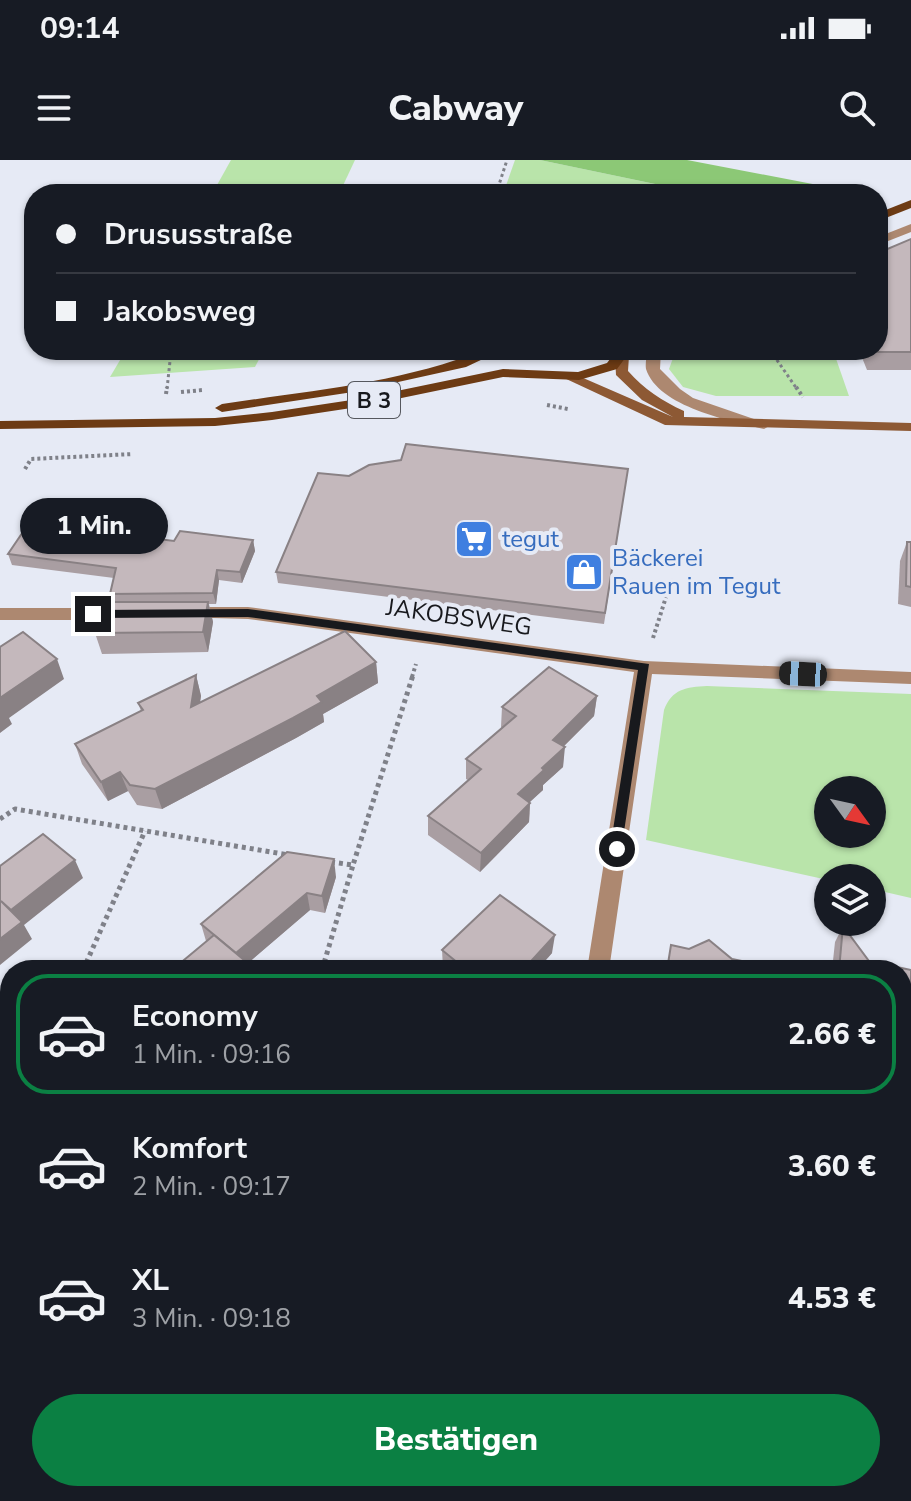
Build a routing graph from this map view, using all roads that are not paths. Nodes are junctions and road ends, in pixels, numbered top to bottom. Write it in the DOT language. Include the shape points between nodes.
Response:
graph roads {
  1 [pos="911,204"];
  2 [pos="888,213"];
  3 [pos="911,228"];
  4 [pos="888,237"];
  5 [pos="471,360"];
  6 [pos="514,360"];
  7 [pos="614,360"];
  8 [pos="622,360"];
  9 [pos="652,360"];
  10 [pos="541,374"];
  11 [pos="569,377"];
  12 [pos="135,423"];
  13 [pos="701,423"];
  14 [pos="0,425"];
  15 [pos="764,425"];
  16 [pos="911,427"];
  17 [pos="0,614"];
  18 [pos="139,614"];
  19 [pos="170,614"];
  20 [pos="644,667"];
  21 [pos="911,678"];
  22 [pos="600,960"];
  1 -- 2 [label="main road"];
  3 -- 4 [label="street"];
  5 -- 12 [label="main road, B 3" via="353,388"];
  6 -- 10 [label="main road, B 3"];
  7 -- 11 [label="main road, B 3" via="597,373"];
  8 -- 13 [label="street" via="621,372 637,390"];
  9 -- 15 [label="street" via="672,391 701,407"];
  10 -- 11 [label="main road, B 3"];
  10 -- 12 [label="main road, B 3" via="503,373 272,416"];
  11 -- 13 [label="street" via="647,415"];
  12 -- 14 [label="main road, B 3"];
  13 -- 15 [label="street"];
  15 -- 16 [label="street"];
  17 -- 18 [label="street"];
  19 -- 20 [label="street, JAKOBSWEG" via="248,613"];
  20 -- 21 [label="street, JAKOBSWEG"];
  20 -- 22 [label="street"];
}
